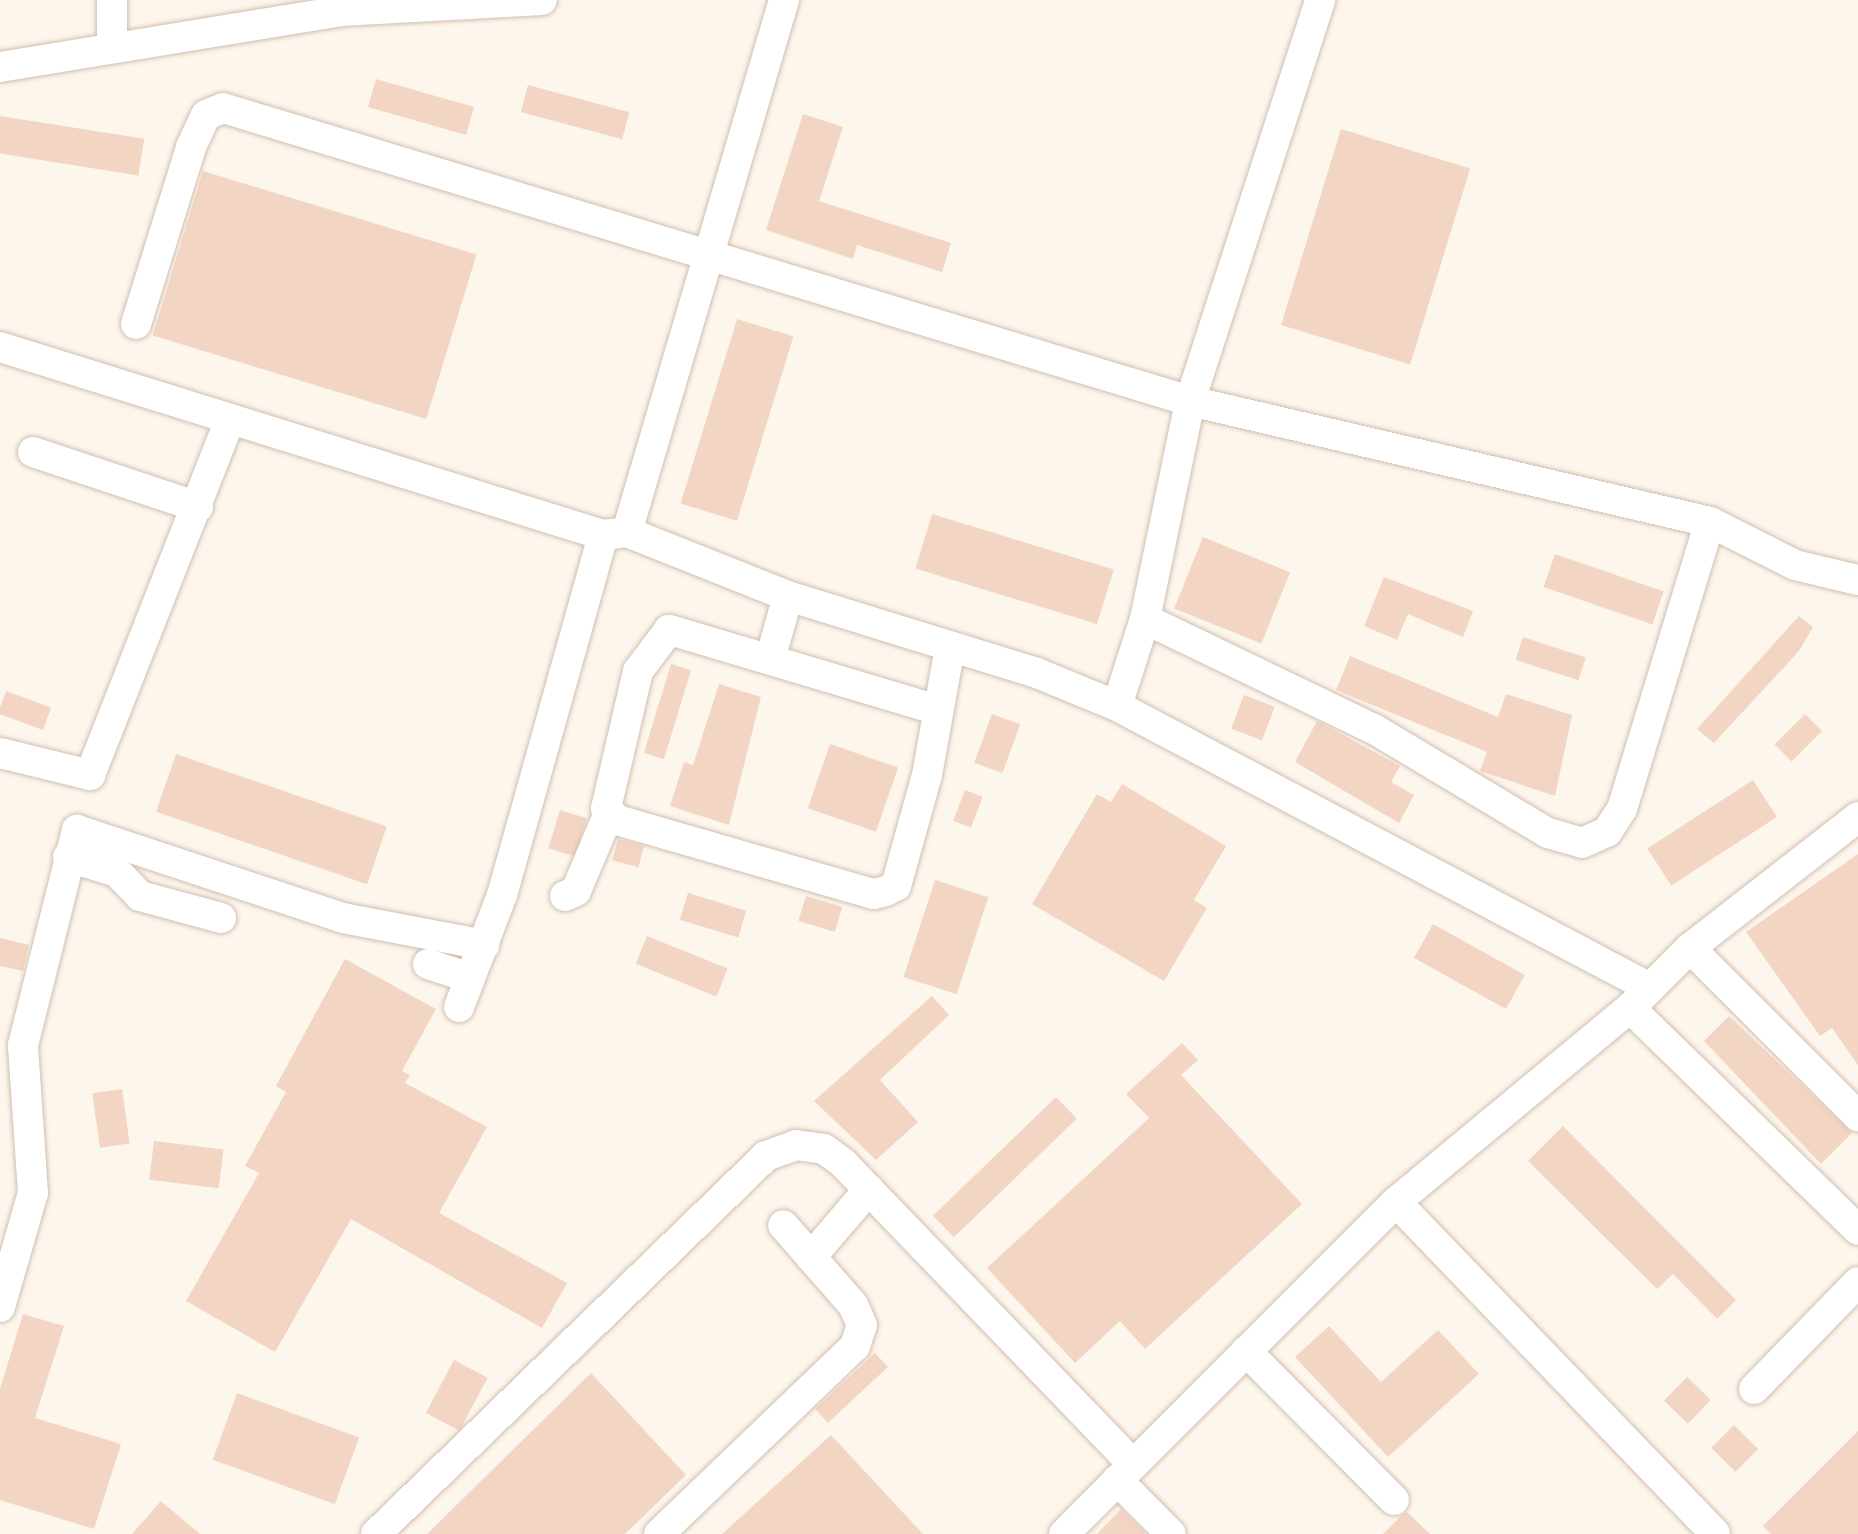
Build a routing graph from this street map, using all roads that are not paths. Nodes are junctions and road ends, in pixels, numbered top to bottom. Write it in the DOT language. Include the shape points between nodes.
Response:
graph roads {
  1 [pos="112,0"];
  2 [pos="542,0"];
  3 [pos="784,0"];
  4 [pos="1320,0"];
  5 [pos="459,3"];
  6 [pos="342,6"];
  7 [pos="112,45"];
  8 [pos="0,67"];
  9 [pos="712,255"];
  10 [pos="136,324"];
  11 [pos="0,347"];
  12 [pos="1190,401"];
  13 [pos="229,423"];
  14 [pos="33,452"];
  15 [pos="198,507"];
  16 [pos="1710,522"];
  17 [pos="615,533"];
  18 [pos="1858,580"];
  19 [pos="788,596"];
  20 [pos="1145,619"];
  21 [pos="950,647"];
  22 [pos="771,656"];
  23 [pos="1117,706"];
  24 [pos="938,710"];
  25 [pos="0,753"];
  26 [pos="609,813"];
  27 [pos="1858,817"];
  28 [pos="73,844"];
  29 [pos="565,896"];
  30 [pos="221,918"];
  31 [pos="484,945"];
  32 [pos="1690,948"];
  33 [pos="428,964"];
  34 [pos="470,978"];
  35 [pos="1640,998"];
  36 [pos="459,1007"];
  37 [pos="1858,1116"];
  38 [pos="869,1189"];
  39 [pos="1396,1202"];
  40 [pos="783,1225"];
  41 [pos="1858,1230"];
  42 [pos="811,1257"];
  43 [pos="1858,1282"];
  44 [pos="0,1307"];
  45 [pos="1246,1351"];
  46 [pos="1754,1389"];
  47 [pos="1125,1472"];
  48 [pos="1394,1500"];
  49 [pos="376,1534"];
  50 [pos="659,1534"];
  51 [pos="1064,1534"];
  52 [pos="1171,1534"];
  53 [pos="1715,1534"];
  1 -- 7 [label="street"];
  2 -- 5 [label="street"];
  3 -- 9 [label="street"];
  4 -- 12 [label="street"];
  5 -- 6 [label="street"];
  6 -- 7 [label="street"];
  7 -- 8 [label="street"];
  9 -- 10 [label="street" via="223,108 206,115 191,147"];
  9 -- 12 [label="street"];
  9 -- 17 [label="street"];
  11 -- 13 [label="street"];
  12 -- 16 [label="street"];
  12 -- 20 [label="street"];
  13 -- 15 [label="street"];
  13 -- 17 [label="street"];
  14 -- 15 [label="street"];
  15 -- 25 [label="street" via="90,775"];
  16 -- 18 [label="street" via="1795,565"];
  16 -- 20 [label="street" via="1622,809 1607,832 1582,843 1548,833 1374,729"];
  17 -- 19 [label="street"];
  17 -- 31 [label="street"];
  19 -- 21 [label="street"];
  19 -- 22 [label="street"];
  20 -- 23 [label="street"];
  21 -- 23 [label="street"];
  21 -- 24 [label="street"];
  22 -- 24 [label="street"];
  22 -- 26 [label="street" via="669,630 654,641 634,685 608,787"];
  23 -- 35 [label="street"];
  24 -- 26 [label="street" via="896,886 886,891 874,894"];
  26 -- 29 [label="street" via="576,891"];
  27 -- 32 [label="street"];
  28 -- 30 [label="street" via="117,872 140,896"];
  28 -- 31 [label="street" via="343,918"];
  28 -- 44 [label="street" via="23,1045 33,1193"];
  31 -- 34 [label="street"];
  32 -- 35 [label="street"];
  32 -- 37 [label="street"];
  33 -- 34 [label="street"];
  34 -- 36 [label="street"];
  35 -- 39 [label="street"];
  35 -- 41 [label="street"];
  38 -- 42 [label="street"];
  38 -- 47 [label="street"];
  38 -- 49 [label="street" via="824,1149 796,1145 766,1156"];
  39 -- 45 [label="street"];
  39 -- 53 [label="street"];
  40 -- 42 [label="street"];
  42 -- 50 [label="street" via="853,1305 862,1325 855,1346"];
  43 -- 46 [label="street"];
  45 -- 47 [label="street"];
  45 -- 48 [label="street"];
  47 -- 51 [label="street"];
  47 -- 52 [label="street"];
}
